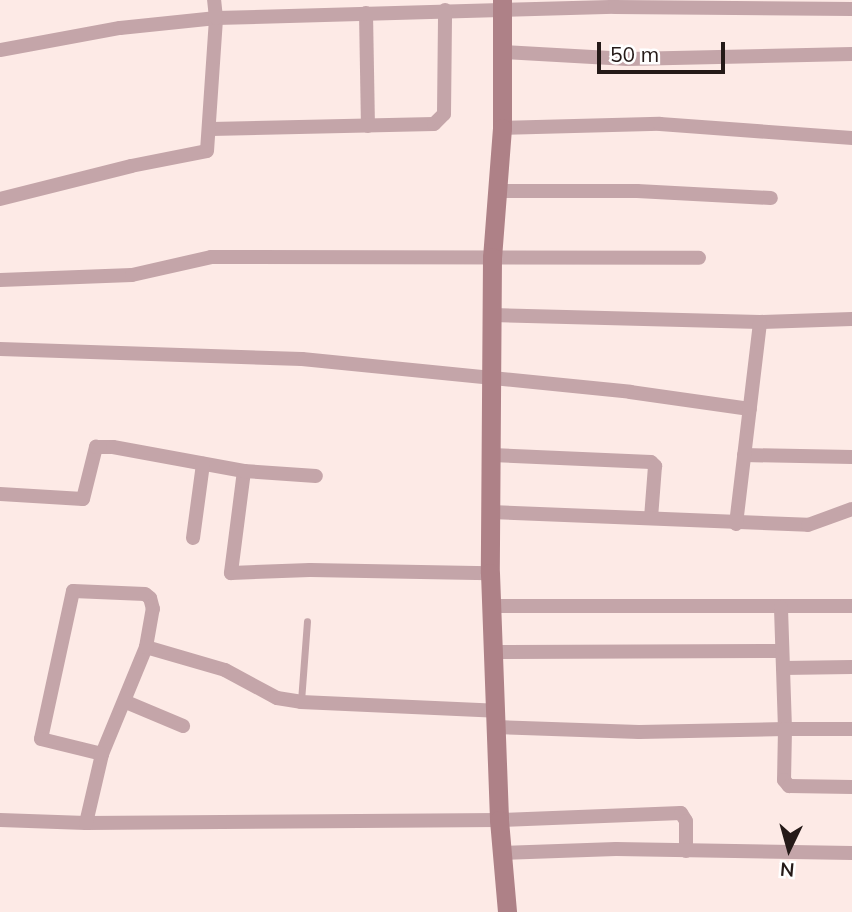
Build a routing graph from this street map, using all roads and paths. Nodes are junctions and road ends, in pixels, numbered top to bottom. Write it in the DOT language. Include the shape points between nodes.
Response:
graph roads {
  1 [pos="214,0"];
  2 [pos="502,5"];
  3 [pos="852,9"];
  4 [pos="445,10"];
  5 [pos="366,13"];
  6 [pos="216,18"];
  7 [pos="0,50"];
  8 [pos="502,52"];
  9 [pos="852,54"];
  10 [pos="368,126"];
  11 [pos="502,128"];
  12 [pos="211,129"];
  13 [pos="852,138"];
  14 [pos="498,191"];
  15 [pos="771,198"];
  16 [pos="0,199"];
  17 [pos="492,257"];
  18 [pos="699,258"];
  19 [pos="0,280"];
  20 [pos="492,315"];
  21 [pos="852,318"];
  22 [pos="760,322"];
  23 [pos="0,349"];
  24 [pos="493,379"];
  25 [pos="750,409"];
  26 [pos="492,455"];
  27 [pos="744,455"];
  28 [pos="852,457"];
  29 [pos="203,464"];
  30 [pos="244,471"];
  31 [pos="316,476"];
  32 [pos="0,494"];
  33 [pos="852,509"];
  34 [pos="491,512"];
  35 [pos="651,519"];
  36 [pos="736,524"];
  37 [pos="193,538"];
  38 [pos="490,573"];
  39 [pos="490,606"];
  40 [pos="852,606"];
  41 [pos="781,607"];
  42 [pos="307,621"];
  43 [pos="146,647"];
  44 [pos="782,651"];
  45 [pos="494,652"];
  46 [pos="852,667"];
  47 [pos="783,668"];
  48 [pos="126,702"];
  49 [pos="300,702"];
  50 [pos="496,719"];
  51 [pos="183,726"];
  52 [pos="785,729"];
  53 [pos="852,729"];
  54 [pos="103,754"];
  55 [pos="852,787"];
  56 [pos="0,820"];
  57 [pos="499,820"];
  58 [pos="86,823"];
  59 [pos="686,851"];
  60 [pos="502,853"];
  61 [pos="852,853"];
  62 [pos="507,912"];
  1 -- 6 [label="street"];
  2 -- 3 [label="street"];
  2 -- 4 [label="street"];
  2 -- 8 [label="street"];
  4 -- 5 [label="street"];
  4 -- 10 [label="street" via="444,114 434,124"];
  5 -- 6 [label="street"];
  5 -- 10 [label="street"];
  6 -- 7 [label="street" via="120,28"];
  6 -- 12 [label="street"];
  8 -- 9 [label="street" via="617,59"];
  8 -- 11 [label="street"];
  10 -- 12 [label="street"];
  11 -- 13 [label="street" via="660,124"];
  11 -- 14 [label="street"];
  12 -- 16 [label="street" via="207,150 199,155 131,166"];
  14 -- 15 [label="street" via="637,191"];
  14 -- 17 [label="street"];
  17 -- 18 [label="street"];
  17 -- 19 [label="street" via="211,257 132,275"];
  17 -- 20 [label="street"];
  20 -- 22 [label="street"];
  20 -- 24 [label="street"];
  21 -- 22 [label="street"];
  22 -- 25 [label="street"];
  23 -- 24 [label="street" via="302,359"];
  24 -- 25 [label="street"];
  24 -- 26 [label="street"];
  25 -- 27 [label="street"];
  26 -- 34 [label="street"];
  26 -- 35 [label="street" via="651,462 655,466"];
  27 -- 28 [label="street"];
  27 -- 36 [label="street"];
  29 -- 30 [label="street"];
  29 -- 32 [label="street" via="113,446 96,447 83,499"];
  29 -- 37 [label="street"];
  30 -- 31 [label="street"];
  30 -- 38 [label="street" via="232,573"];
  33 -- 36 [label="street" via="808,525"];
  34 -- 35 [label="street"];
  34 -- 38 [label="street"];
  35 -- 36 [label="street"];
  38 -- 39 [label="street"];
  39 -- 41 [label="street"];
  39 -- 45 [label="street"];
  40 -- 41 [label="street"];
  41 -- 44 [label="street"];
  42 -- 49 [label="lane"];
  43 -- 48 [label="street"];
  43 -- 49 [label="street" via="225,670 277,698"];
  43 -- 54 [label="street" via="153,609 145,594 74,591 41,739"];
  44 -- 45 [label="street"];
  44 -- 47 [label="street"];
  45 -- 50 [label="street"];
  46 -- 47 [label="street"];
  47 -- 52 [label="street"];
  48 -- 51 [label="street"];
  48 -- 54 [label="street"];
  49 -- 50 [label="street"];
  50 -- 52 [label="street" via="639,732"];
  50 -- 57 [label="street"];
  52 -- 53 [label="street"];
  52 -- 55 [label="street" via="785,785"];
  54 -- 58 [label="street"];
  56 -- 58 [label="street"];
  57 -- 58 [label="street"];
  57 -- 59 [label="street" via="681,813 686,821"];
  57 -- 60 [label="street"];
  59 -- 60 [label="street"];
  59 -- 61 [label="street"];
  60 -- 62 [label="street"];
}
